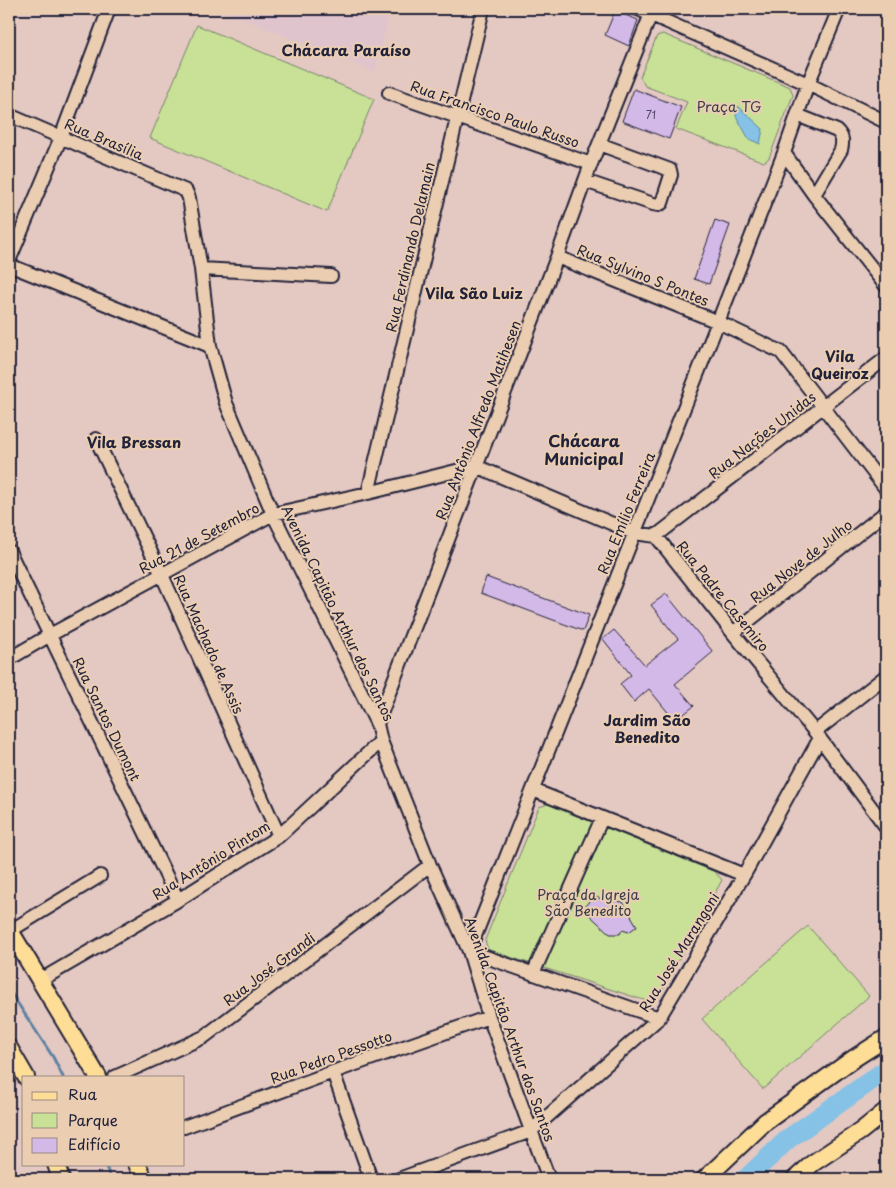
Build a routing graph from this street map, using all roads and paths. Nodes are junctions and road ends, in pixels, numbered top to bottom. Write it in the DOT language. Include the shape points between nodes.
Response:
graph roads {
  1 [pos="109,9"];
  2 [pos="483,9"];
  3 [pos="638,9"];
  4 [pos="839,9"];
  5 [pos="652,11"];
  6 [pos="808,84"];
  7 [pos="389,93"];
  8 [pos="9,115"];
  9 [pos="797,115"];
  10 [pos="457,116"];
  11 [pos="886,122"];
  12 [pos="60,137"];
  13 [pos="599,144"];
  14 [pos="784,153"];
  15 [pos="591,164"];
  16 [pos="585,182"];
  17 [pos="186,191"];
  18 [pos="814,195"];
  19 [pos="556,257"];
  20 [pos="9,263"];
  21 [pos="200,269"];
  22 [pos="331,276"];
  23 [pos="886,286"];
  24 [pos="718,322"];
  25 [pos="210,346"];
  26 [pos="886,358"];
  27 [pos="823,407"];
  28 [pos="96,439"];
  29 [pos="476,466"];
  30 [pos="886,489"];
  31 [pos="368,493"];
  32 [pos="886,512"];
  33 [pos="273,514"];
  34 [pos="634,532"];
  35 [pos="656,536"];
  36 [pos="9,551"];
  37 [pos="162,575"];
  38 [pos="734,633"];
  39 [pos="50,635"];
  40 [pos="9,659"];
  41 [pos="886,676"];
  42 [pos="377,724"];
  43 [pos="818,735"];
  44 [pos="381,741"];
  45 [pos="533,790"];
  46 [pos="602,818"];
  47 [pos="886,827"];
  48 [pos="279,836"];
  49 [pos="430,865"];
  50 [pos="744,875"];
  51 [pos="100,876"];
  52 [pos="178,900"];
  53 [pos="9,930"];
  54 [pos="469,951"];
  55 [pos="533,974"];
  56 [pos="39,981"];
  57 [pos="489,1017"];
  58 [pos="659,1018"];
  59 [pos="886,1038"];
  60 [pos="9,1048"];
  61 [pos="333,1072"];
  62 [pos="25,1076"];
  63 [pos="97,1076"];
  64 [pos="117,1076"];
  65 [pos="886,1111"];
  66 [pos="185,1127"];
  67 [pos="531,1131"];
  68 [pos="57,1166"];
  69 [pos="138,1166"];
  70 [pos="60,1179"];
  71 [pos="144,1179"];
  72 [pos="371,1179"];
  73 [pos="400,1179"];
  74 [pos="549,1179"];
  75 [pos="705,1179"];
  76 [pos="795,1179"];
  1 -- 12 [label="street"];
  2 -- 10 [label="street, Rua Ferdinando Delamain"];
  3 -- 5 [label="street"];
  4 -- 6 [label="street, Rua Emílio Ferreira"];
  5 -- 6 [label="street"];
  5 -- 13 [label="street, Rua Antônio Alfredo Matihesen"];
  6 -- 9 [label="street, Rua Emílio Ferreira"];
  6 -- 11 [label="street"];
  7 -- 10 [label="street, Rua Francisco Paulo Russo"];
  8 -- 12 [label="street, Rua Brasília"];
  9 -- 14 [label="street, Rua Emílio Ferreira"];
  9 -- 18 [label="street" via="842,136 841,150"];
  10 -- 15 [label="street, Rua Francisco Paulo Russo"];
  10 -- 31 [label="street, Rua Ferdinando Delamain"];
  12 -- 17 [label="street, Rua Brasília"];
  12 -- 20 [label="street"];
  13 -- 15 [label="street, Rua Antônio Alfredo Matihesen"];
  13 -- 16 [label="street" via="670,170 662,203 653,204"];
  14 -- 18 [label="street"];
  14 -- 24 [label="street, Rua Emílio Ferreira"];
  15 -- 16 [label="street, Rua Antônio Alfredo Matihesen"];
  16 -- 19 [label="street, Rua Antônio Alfredo Matihesen"];
  17 -- 21 [label="street, Avenida Capitão Arthur dos Santos"];
  18 -- 23 [label="street"];
  19 -- 24 [label="street, Rua Sylvino S Pontes"];
  19 -- 29 [label="street, Rua Antônio Alfredo Matihesen"];
  20 -- 25 [label="street"];
  21 -- 22 [label="street"];
  21 -- 25 [label="street, Avenida Capitão Arthur dos Santos"];
  24 -- 27 [label="street, Rua Sylvino S Pontes" via="781,352"];
  24 -- 34 [label="street, Rua Emílio Ferreira"];
  25 -- 33 [label="street, Avenida Capitão Arthur dos Santos" via="226,403"];
  26 -- 27 [label="street, Rua Nações Unidas"];
  27 -- 30 [label="street, Rua Sylvino S Pontes"];
  27 -- 35 [label="street, Rua Nações Unidas"];
  28 -- 37 [label="street, Rua Machado de Assis"];
  29 -- 31 [label="street, Rua 21 de Setembro"];
  29 -- 34 [label="street"];
  29 -- 42 [label="street, Rua Antônio Alfredo Matihesen"];
  31 -- 33 [label="street, Rua 21 de Setembro"];
  32 -- 38 [label="street, Rua Nove de Julho"];
  33 -- 37 [label="street, Rua 21 de Setembro"];
  33 -- 42 [label="street, Avenida Capitão Arthur dos Santos"];
  34 -- 35 [label="street"];
  34 -- 45 [label="street, Rua Emílio Ferreira"];
  35 -- 38 [label="street, Rua Padre Casemiro"];
  36 -- 39 [label="street, Rua Santos Dumont"];
  37 -- 39 [label="street, Rua 21 de Setembro"];
  37 -- 48 [label="street, Rua Machado de Assis"];
  38 -- 43 [label="street, Rua Padre Casemiro"];
  39 -- 40 [label="street, Rua 21 de Setembro"];
  39 -- 52 [label="street, Rua Santos Dumont"];
  41 -- 43 [label="street"];
  42 -- 44 [label="street, Avenida Capitão Arthur dos Santos"];
  43 -- 47 [label="street, Rua Padre Casemiro"];
  43 -- 50 [label="street, Rua José Marangoni"];
  44 -- 48 [label="street, Rua Antônio Pintom"];
  44 -- 49 [label="street, Avenida Capitão Arthur dos Santos"];
  45 -- 46 [label="street"];
  45 -- 54 [label="street, Rua Emílio Ferreira"];
  46 -- 50 [label="street"];
  46 -- 55 [label="street"];
  48 -- 52 [label="street, Rua Antônio Pintom"];
  49 -- 54 [label="street, Avenida Capitão Arthur dos Santos"];
  49 -- 64 [label="street, Rua José Grandi" via="204,1037"];
  50 -- 58 [label="street, Rua José Marangoni"];
  51 -- 53 [label="street"];
  52 -- 56 [label="street, Rua Antônio Pintom"];
  53 -- 56 [label="main road"];
  54 -- 55 [label="street"];
  54 -- 57 [label="street, Avenida Capitão Arthur dos Santos"];
  55 -- 58 [label="street"];
  56 -- 63 [label="main road"];
  57 -- 61 [label="street, Rua Pedro Pessotto"];
  57 -- 67 [label="street, Avenida Capitão Arthur dos Santos"];
  58 -- 67 [label="street, Rua José Marangoni"];
  59 -- 75 [label="main road" via="765,1122"];
  60 -- 62 [label="main road"];
  61 -- 66 [label="street, Rua Pedro Pessotto"];
  61 -- 72 [label="street"];
  65 -- 76 [label="main road"];
  67 -- 73 [label="street, Rua José Marangoni"];
  67 -- 74 [label="street, Avenida Capitão Arthur dos Santos"];
  68 -- 70 [label="main road"];
  69 -- 71 [label="main road"];
}
